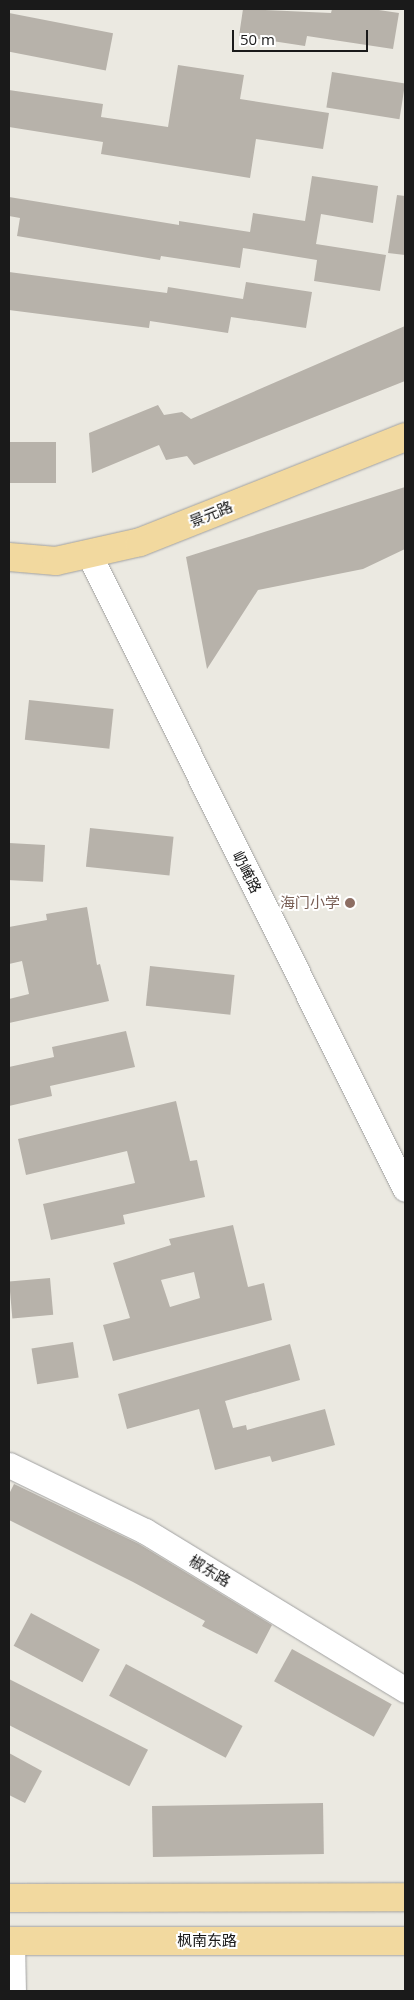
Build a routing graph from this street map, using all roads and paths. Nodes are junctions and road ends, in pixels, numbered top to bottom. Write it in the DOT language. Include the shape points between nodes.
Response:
graph roads {
  1 [pos="405,437"];
  2 [pos="88,554"];
  3 [pos="9,557"];
  4 [pos="405,1189"];
  5 [pos="9,1465"];
  6 [pos="405,1690"];
  7 [pos="405,1897"];
  8 [pos="9,1898"];
  9 [pos="10,1941"];
  10 [pos="405,1941"];
  11 [pos="13,1991"];
  1 -- 2 [label="main road, 景元路" via="140,542"];
  2 -- 3 [label="main road, 景元路" via="56,562"];
  2 -- 4 [label="street, 屷崦路"];
  5 -- 6 [label="street, 椒东路" via="145,1531"];
  7 -- 8 [label="main road"];
  9 -- 10 [label="main road, 枫南东路"];
  9 -- 11 [label="street"];
}
